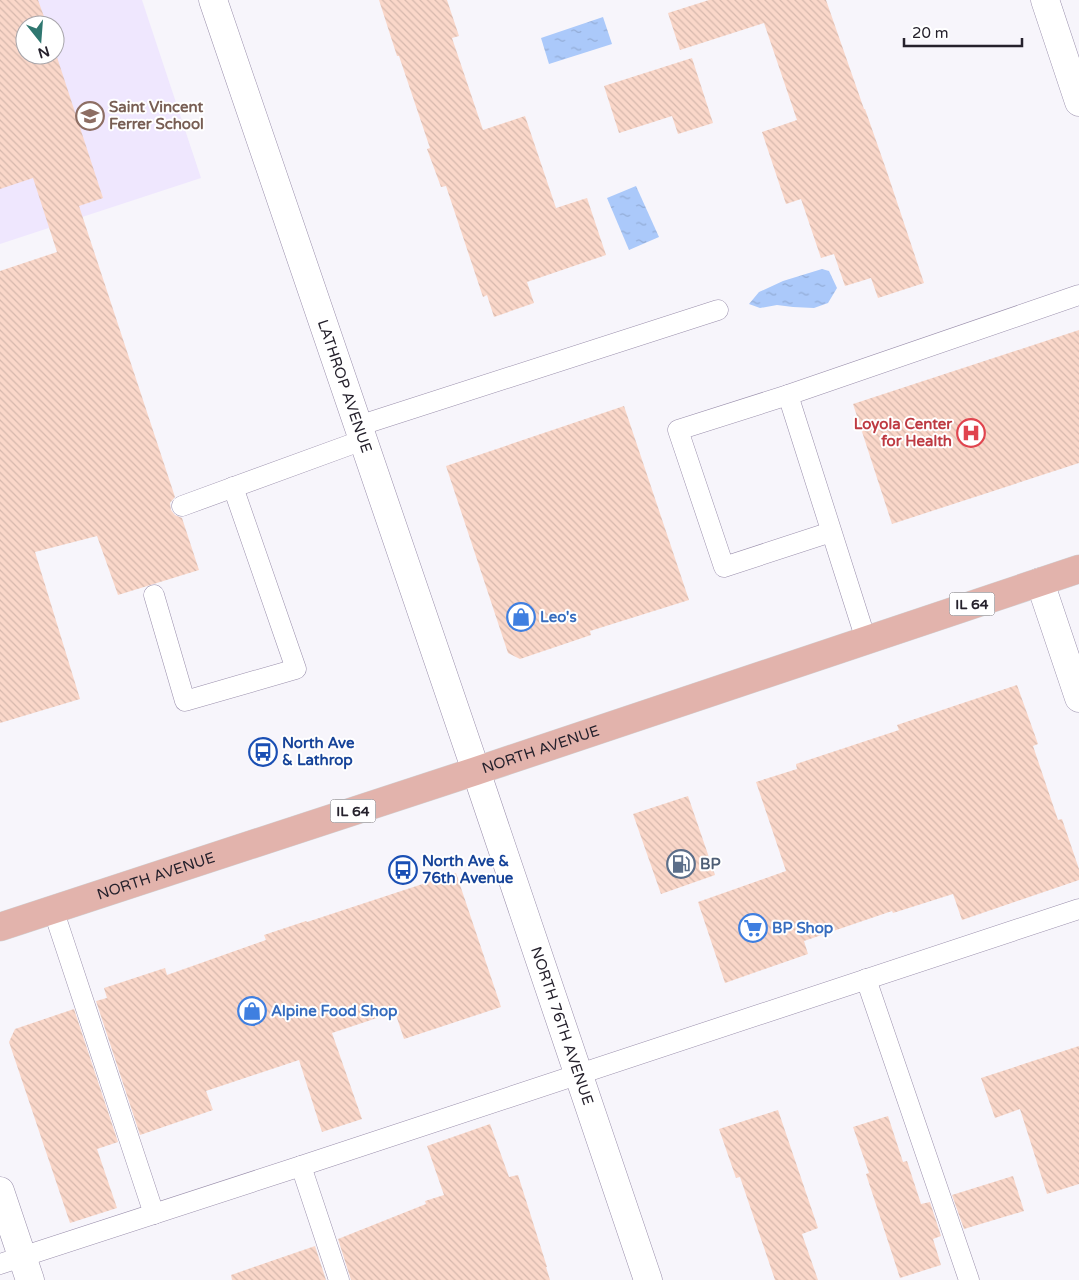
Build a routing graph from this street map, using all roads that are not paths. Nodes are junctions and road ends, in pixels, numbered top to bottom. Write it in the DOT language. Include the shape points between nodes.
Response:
graph roads {
  1 [pos="213,0"];
  2 [pos="1045,0"];
  3 [pos="1079,102"];
  4 [pos="1079,294"];
  5 [pos="718,310"];
  6 [pos="788,395"];
  7 [pos="361,433"];
  8 [pos="233,487"];
  9 [pos="182,506"];
  10 [pos="831,532"];
  11 [pos="1079,569"];
  12 [pos="1040,582"];
  13 [pos="154,595"];
  14 [pos="866,640"];
  15 [pos="1079,698"];
  16 [pos="476,771"];
  17 [pos="53,909"];
  18 [pos="1079,909"];
  19 [pos="0,926"];
  20 [pos="866,979"];
  21 [pos="578,1075"];
  22 [pos="301,1166"];
  23 [pos="0,1191"];
  24 [pos="154,1214"];
  25 [pos="17,1267"];
  26 [pos="339,1280"];
  27 [pos="648,1280"];
  28 [pos="968,1280"];
  1 -- 7 [label="street, LATHROP AVENUE"];
  2 -- 3 [label="street"];
  4 -- 6 [label="lane"];
  5 -- 7 [label="lane"];
  6 -- 10 [label="lane"];
  6 -- 10 [label="lane" via="678,430 724,567"];
  7 -- 8 [label="lane"];
  7 -- 16 [label="street, LATHROP AVENUE"];
  8 -- 9 [label="lane"];
  8 -- 13 [label="lane" via="296,669 185,701"];
  10 -- 14 [label="lane"];
  11 -- 12 [label="main road, NORTH AVENUE / IL 64"];
  12 -- 14 [label="main road, NORTH AVENUE / IL 64"];
  12 -- 15 [label="street"];
  14 -- 16 [label="main road, NORTH AVENUE / IL 64"];
  16 -- 17 [label="main road, NORTH AVENUE / IL 64"];
  16 -- 21 [label="street, NORTH 76TH AVENUE"];
  17 -- 19 [label="main road, NORTH AVENUE / IL 64"];
  17 -- 24 [label="lane"];
  18 -- 20 [label="lane"];
  20 -- 21 [label="lane"];
  20 -- 28 [label="lane"];
  21 -- 22 [label="lane"];
  21 -- 27 [label="street, NORTH 76TH AVENUE"];
  22 -- 24 [label="lane"];
  22 -- 26 [label="lane"];
  23 -- 25 [label="street"];
  24 -- 25 [label="lane"];
}
